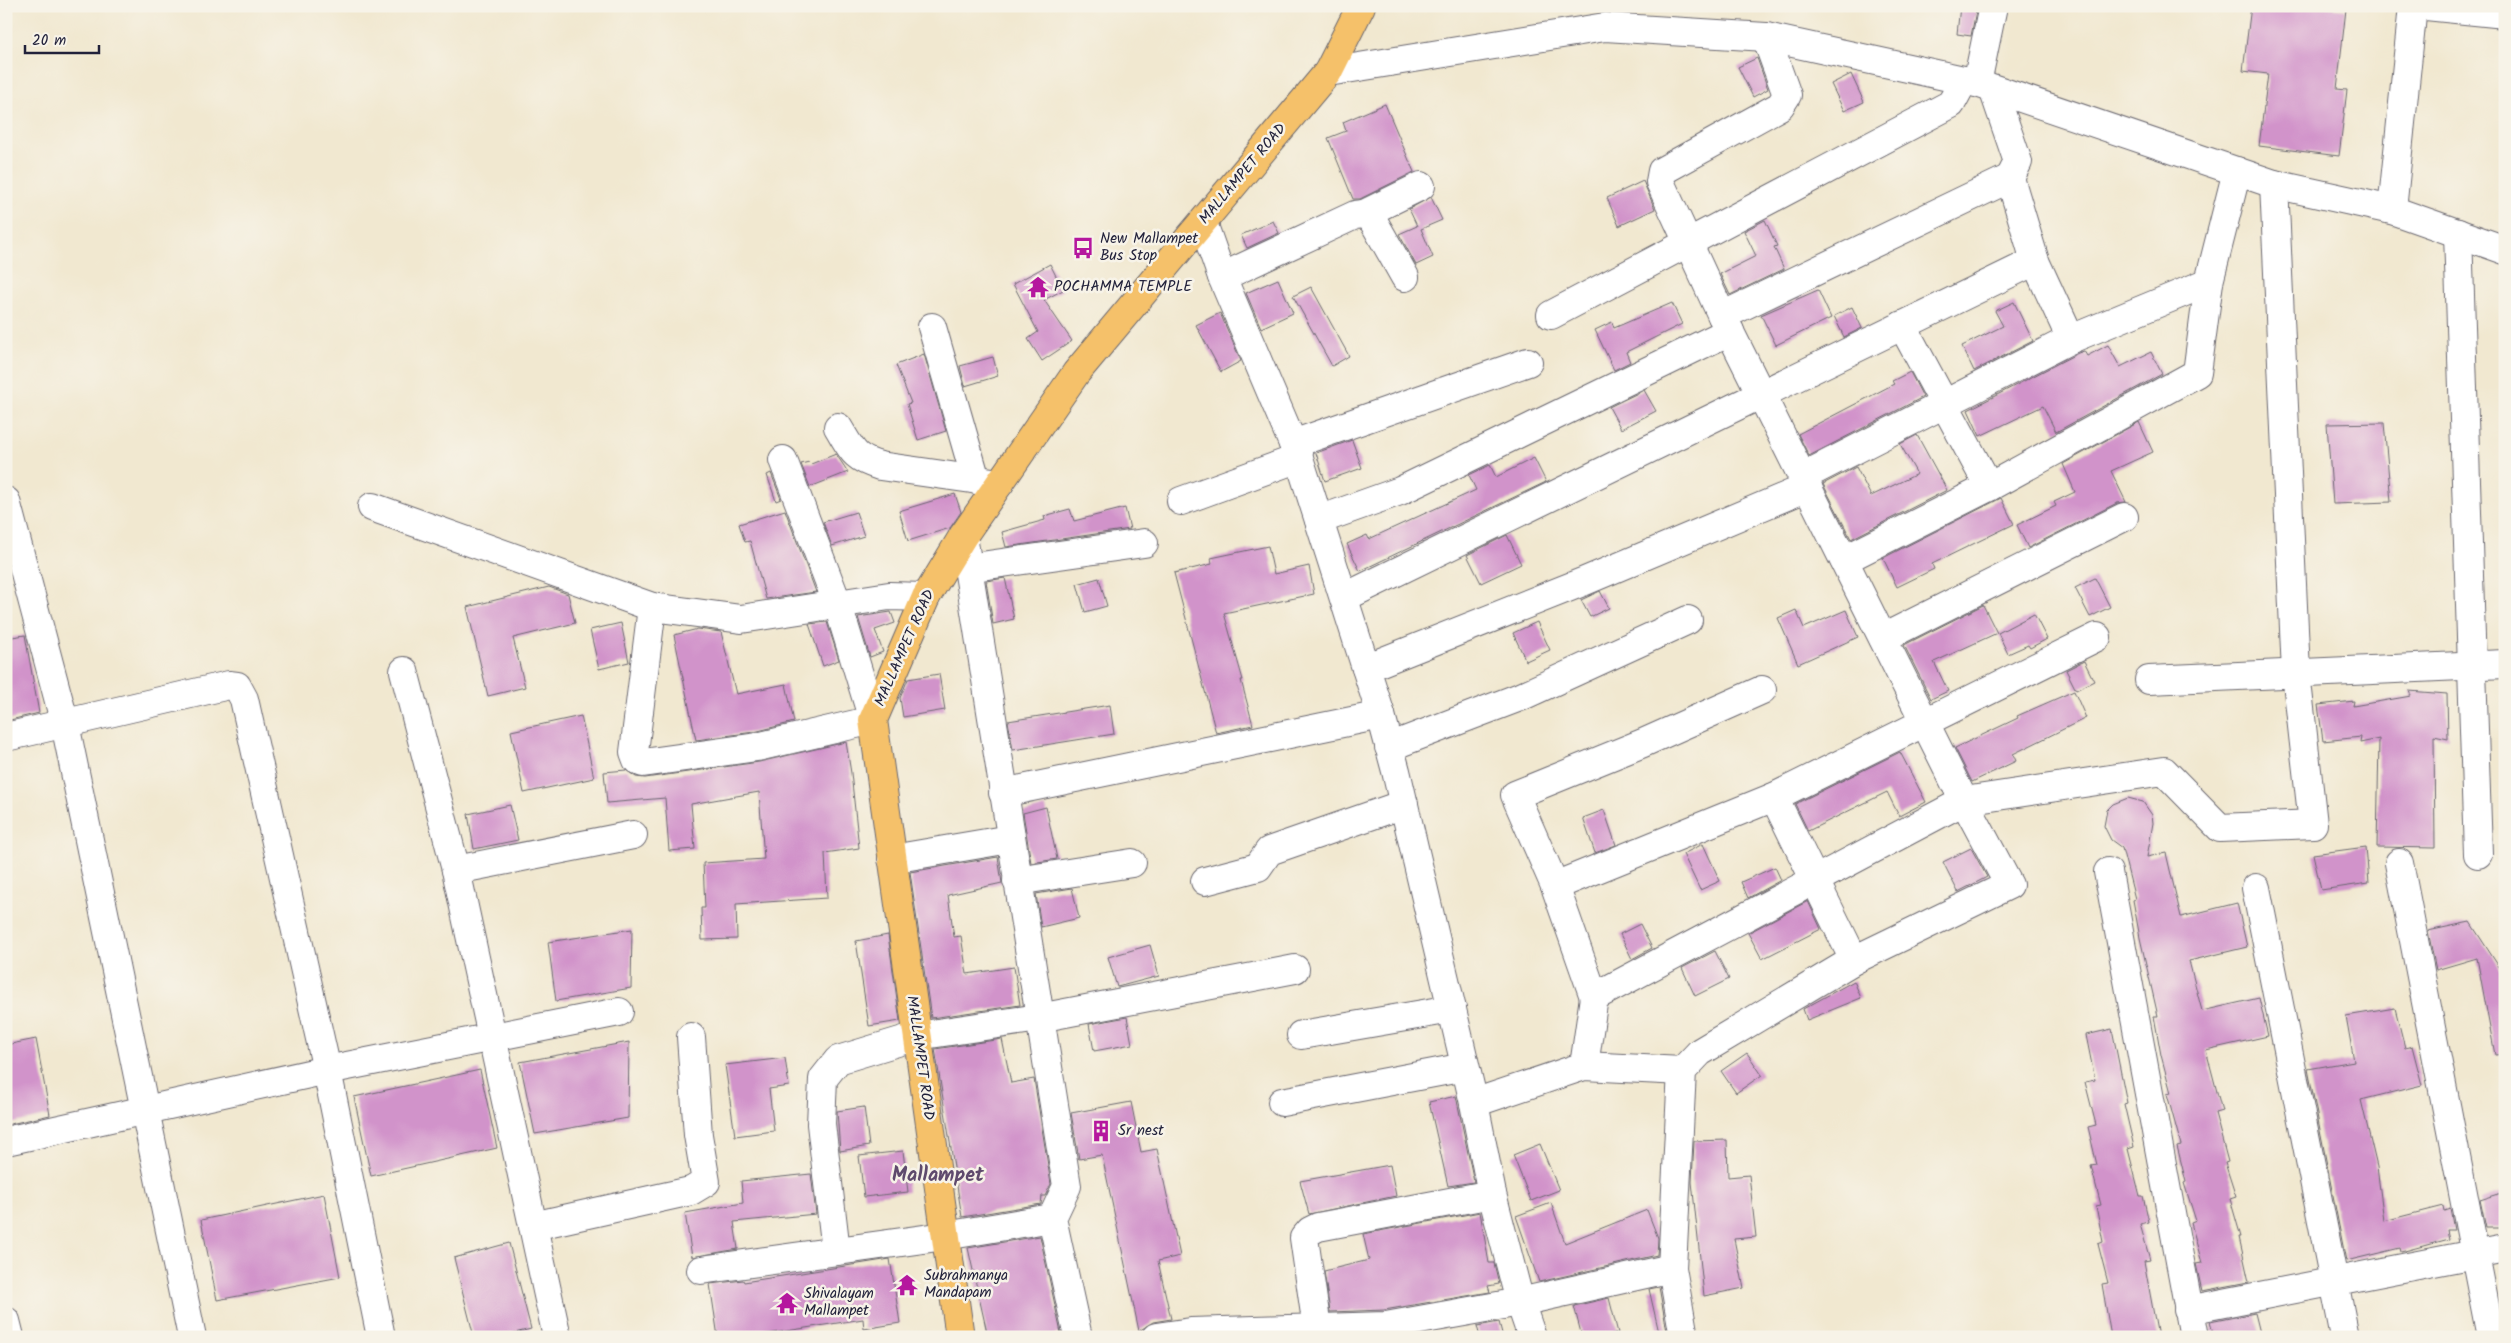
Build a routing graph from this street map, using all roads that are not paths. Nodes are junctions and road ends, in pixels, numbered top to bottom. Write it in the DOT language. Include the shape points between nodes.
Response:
graph roads {
  1 [pos="1361,6"];
  2 [pos="1993,6"];
  3 [pos="2413,6"];
  4 [pos="2426,6"];
  5 [pos="2505,14"];
  6 [pos="1766,37"];
  7 [pos="1328,72"];
  8 [pos="1978,84"];
  9 [pos="2237,171"];
  10 [pos="2010,178"];
  11 [pos="2274,184"];
  12 [pos="1421,186"];
  13 [pos="2392,210"];
  14 [pos="1364,214"];
  15 [pos="1203,223"];
  16 [pos="2458,232"];
  17 [pos="1688,244"];
  18 [pos="2505,250"];
  19 [pos="2035,261"];
  20 [pos="1405,276"];
  21 [pos="1222,277"];
  22 [pos="2209,282"];
  23 [pos="1551,315"];
  24 [pos="1726,323"];
  25 [pos="1902,325"];
  26 [pos="932,328"];
  27 [pos="2071,339"];
  28 [pos="1528,362"];
  29 [pos="1761,394"];
  30 [pos="1946,405"];
  31 [pos="838,427"];
  32 [pos="1296,451"];
  33 [pos="784,460"];
  34 [pos="988,481"];
  35 [pos="1805,482"];
  36 [pos="1990,487"];
  37 [pos="6,501"];
  38 [pos="1181,501"];
  39 [pos="372,507"];
  40 [pos="2124,517"];
  41 [pos="1319,520"];
  42 [pos="963,536"];
  43 [pos="1144,543"];
  44 [pos="1844,560"];
  45 [pos="967,568"];
  46 [pos="926,597"];
  47 [pos="1345,597"];
  48 [pos="838,605"];
  49 [pos="652,607"];
  50 [pos="1688,620"];
  51 [pos="2097,637"];
  52 [pos="1883,638"];
  53 [pos="2505,664"];
  54 [pos="2472,666"];
  55 [pos="1366,668"];
  56 [pos="404,671"];
  57 [pos="2296,673"];
  58 [pos="2150,680"];
  59 [pos="1762,690"];
  60 [pos="1381,715"];
  61 [pos="873,720"];
  62 [pos="1925,722"];
  63 [pos="65,724"];
  64 [pos="6,737"];
  65 [pos="1389,747"];
  66 [pos="1003,793"];
  67 [pos="1774,797"];
  68 [pos="1964,801"];
  69 [pos="1404,804"];
  70 [pos="633,835"];
  71 [pos="1010,839"];
  72 [pos="2478,854"];
  73 [pos="892,858"];
  74 [pos="1132,863"];
  75 [pos="2399,863"];
  76 [pos="456,870"];
  77 [pos="2108,872"];
  78 [pos="1814,880"];
  79 [pos="1017,881"];
  80 [pos="1205,881"];
  81 [pos="1555,886"];
  82 [pos="2256,888"];
  83 [pos="1854,960"];
  84 [pos="1295,969"];
  85 [pos="1594,998"];
  86 [pos="1452,1009"];
  87 [pos="619,1012"];
  88 [pos="1039,1018"];
  89 [pos="1301,1035"];
  90 [pos="917,1036"];
  91 [pos="691,1037"];
  92 [pos="493,1038"];
  93 [pos="1465,1066"];
  94 [pos="1584,1066"];
  95 [pos="327,1070"];
  96 [pos="1682,1071"];
  97 [pos="1282,1102"];
  98 [pos="1474,1103"];
  99 [pos="145,1110"];
  100 [pos="6,1141"];
  101 [pos="1492,1194"];
  102 [pos="1052,1218"];
  103 [pos="533,1226"];
  104 [pos="945,1236"];
  105 [pos="2505,1248"];
  106 [pos="836,1251"];
  107 [pos="2475,1254"];
  108 [pos="1672,1268"];
  109 [pos="701,1270"];
  110 [pos="2334,1282"];
  111 [pos="1520,1302"];
  112 [pos="2188,1310"];
  113 [pos="6,1321"];
  114 [pos="1316,1328"];
  115 [pos="10,1337"];
  116 [pos="192,1337"];
  117 [pos="381,1337"];
  118 [pos="557,1337"];
  119 [pos="960,1337"];
  120 [pos="1078,1337"];
  121 [pos="1156,1337"];
  122 [pos="1532,1337"];
  123 [pos="1684,1337"];
  124 [pos="2194,1337"];
  125 [pos="2345,1337"];
  126 [pos="2491,1337"];
  1 -- 7 [label="main road, MALLAMPET ROAD"];
  2 -- 8 [label="street"];
  3 -- 13 [label="street"];
  4 -- 5 [label="street"];
  6 -- 7 [label="street" via="1605,27"];
  6 -- 8 [label="street"];
  6 -- 17 [label="street" via="1787,94 1784,101 1662,171 1659,176"];
  7 -- 15 [label="main road, MALLAMPET ROAD"];
  8 -- 9 [label="street"];
  8 -- 10 [label="street" via="2018,162"];
  8 -- 17 [label="street" via="1951,104"];
  9 -- 11 [label="street"];
  9 -- 22 [label="street"];
  10 -- 19 [label="street"];
  10 -- 24 [label="street"];
  11 -- 13 [label="street"];
  11 -- 57 [label="street"];
  12 -- 14 [label="street"];
  13 -- 16 [label="street"];
  14 -- 20 [label="street" via="1371,217"];
  14 -- 21 [label="street" via="1355,215"];
  15 -- 21 [label="street"];
  15 -- 34 [label="main road, MALLAMPET ROAD"];
  16 -- 18 [label="street"];
  16 -- 54 [label="street"];
  17 -- 23 [label="street"];
  17 -- 24 [label="street"];
  19 -- 25 [label="street"];
  19 -- 27 [label="street"];
  21 -- 32 [label="street"];
  22 -- 27 [label="street"];
  22 -- 36 [label="street" via="2197,373"];
  24 -- 29 [label="street"];
  24 -- 41 [label="street" via="1400,491"];
  25 -- 29 [label="street"];
  25 -- 30 [label="street"];
  26 -- 34 [label="street"];
  27 -- 30 [label="street"];
  28 -- 32 [label="street"];
  29 -- 35 [label="street"];
  29 -- 47 [label="street"];
  30 -- 35 [label="street"];
  30 -- 36 [label="street"];
  31 -- 34 [label="street" via="854,453 863,461"];
  32 -- 38 [label="street"];
  32 -- 41 [label="street"];
  33 -- 48 [label="street"];
  34 -- 42 [label="main road, MALLAMPET ROAD"];
  35 -- 44 [label="street"];
  35 -- 55 [label="street" via="1576,584"];
  36 -- 44 [label="street"];
  37 -- 63 [label="street"];
  39 -- 49 [label="street"];
  40 -- 52 [label="street"];
  41 -- 47 [label="street"];
  42 -- 45 [label="street"];
  42 -- 46 [label="main road, MALLAMPET ROAD"];
  43 -- 45 [label="street"];
  44 -- 52 [label="street"];
  45 -- 66 [label="street"];
  46 -- 48 [label="street" via="889,596"];
  46 -- 61 [label="main road, MALLAMPET ROAD"];
  47 -- 55 [label="street"];
  48 -- 49 [label="street" via="741,619"];
  48 -- 61 [label="street"];
  49 -- 61 [label="street" via="634,752 637,760 643,763 757,747"];
  50 -- 65 [label="street" via="1512,700"];
  51 -- 62 [label="street"];
  52 -- 62 [label="street"];
  53 -- 54 [label="street"];
  54 -- 57 [label="street"];
  54 -- 72 [label="street"];
  55 -- 60 [label="street"];
  56 -- 76 [label="street"];
  57 -- 58 [label="street"];
  57 -- 68 [label="street" via="2314,824 2220,828 2164,771"];
  59 -- 81 [label="street" via="1515,795"];
  60 -- 65 [label="street"];
  60 -- 66 [label="street"];
  61 -- 73 [label="main road, MALLAMPET ROAD"];
  62 -- 67 [label="street"];
  62 -- 68 [label="street"];
  63 -- 64 [label="street"];
  63 -- 95 [label="street" via="229,685 237,686 244,698"];
  63 -- 99 [label="street"];
  65 -- 69 [label="street"];
  66 -- 71 [label="street"];
  67 -- 78 [label="street"];
  67 -- 81 [label="street"];
  68 -- 78 [label="street"];
  68 -- 83 [label="street" via="2009,885"];
  69 -- 80 [label="street" via="1269,851 1258,867"];
  69 -- 86 [label="street"];
  70 -- 76 [label="street"];
  71 -- 73 [label="street"];
  71 -- 79 [label="street"];
  73 -- 90 [label="main road, MALLAMPET ROAD"];
  74 -- 79 [label="street"];
  75 -- 107 [label="street"];
  76 -- 92 [label="street"];
  77 -- 112 [label="street"];
  78 -- 83 [label="street"];
  78 -- 85 [label="street"];
  79 -- 88 [label="street"];
  81 -- 85 [label="street"];
  82 -- 110 [label="street"];
  83 -- 96 [label="street" via="1700,1052"];
  84 -- 88 [label="street"];
  85 -- 94 [label="street"];
  86 -- 89 [label="street"];
  86 -- 93 [label="street"];
  87 -- 92 [label="street"];
  88 -- 90 [label="street"];
  88 -- 102 [label="street" via="1067,1186"];
  90 -- 104 [label="main road, MALLAMPET ROAD"];
  90 -- 106 [label="street" via="838,1060 824,1079 821,1124"];
  91 -- 103 [label="street" via="698,1135 706,1182 691,1191"];
  92 -- 95 [label="street"];
  92 -- 103 [label="street"];
  93 -- 97 [label="street"];
  93 -- 98 [label="street"];
  94 -- 96 [label="street"];
  94 -- 98 [label="street"];
  95 -- 99 [label="street"];
  95 -- 117 [label="street"];
  96 -- 108 [label="street"];
  98 -- 101 [label="street"];
  99 -- 100 [label="street"];
  99 -- 116 [label="street"];
  101 -- 111 [label="street"];
  101 -- 114 [label="street" via="1310,1231 1304,1238"];
  102 -- 104 [label="street"];
  102 -- 120 [label="street"];
  103 -- 118 [label="street"];
  104 -- 106 [label="street"];
  104 -- 119 [label="main road, MALLAMPET ROAD"];
  105 -- 107 [label="street"];
  106 -- 109 [label="street"];
  107 -- 110 [label="street"];
  107 -- 126 [label="street"];
  108 -- 111 [label="street"];
  108 -- 123 [label="street"];
  110 -- 112 [label="street"];
  110 -- 125 [label="street"];
  111 -- 114 [label="street" via="1386,1326"];
  111 -- 122 [label="street"];
  112 -- 124 [label="street"];
  113 -- 115 [label="street"];
  114 -- 121 [label="street" via="1191,1332"];
}
